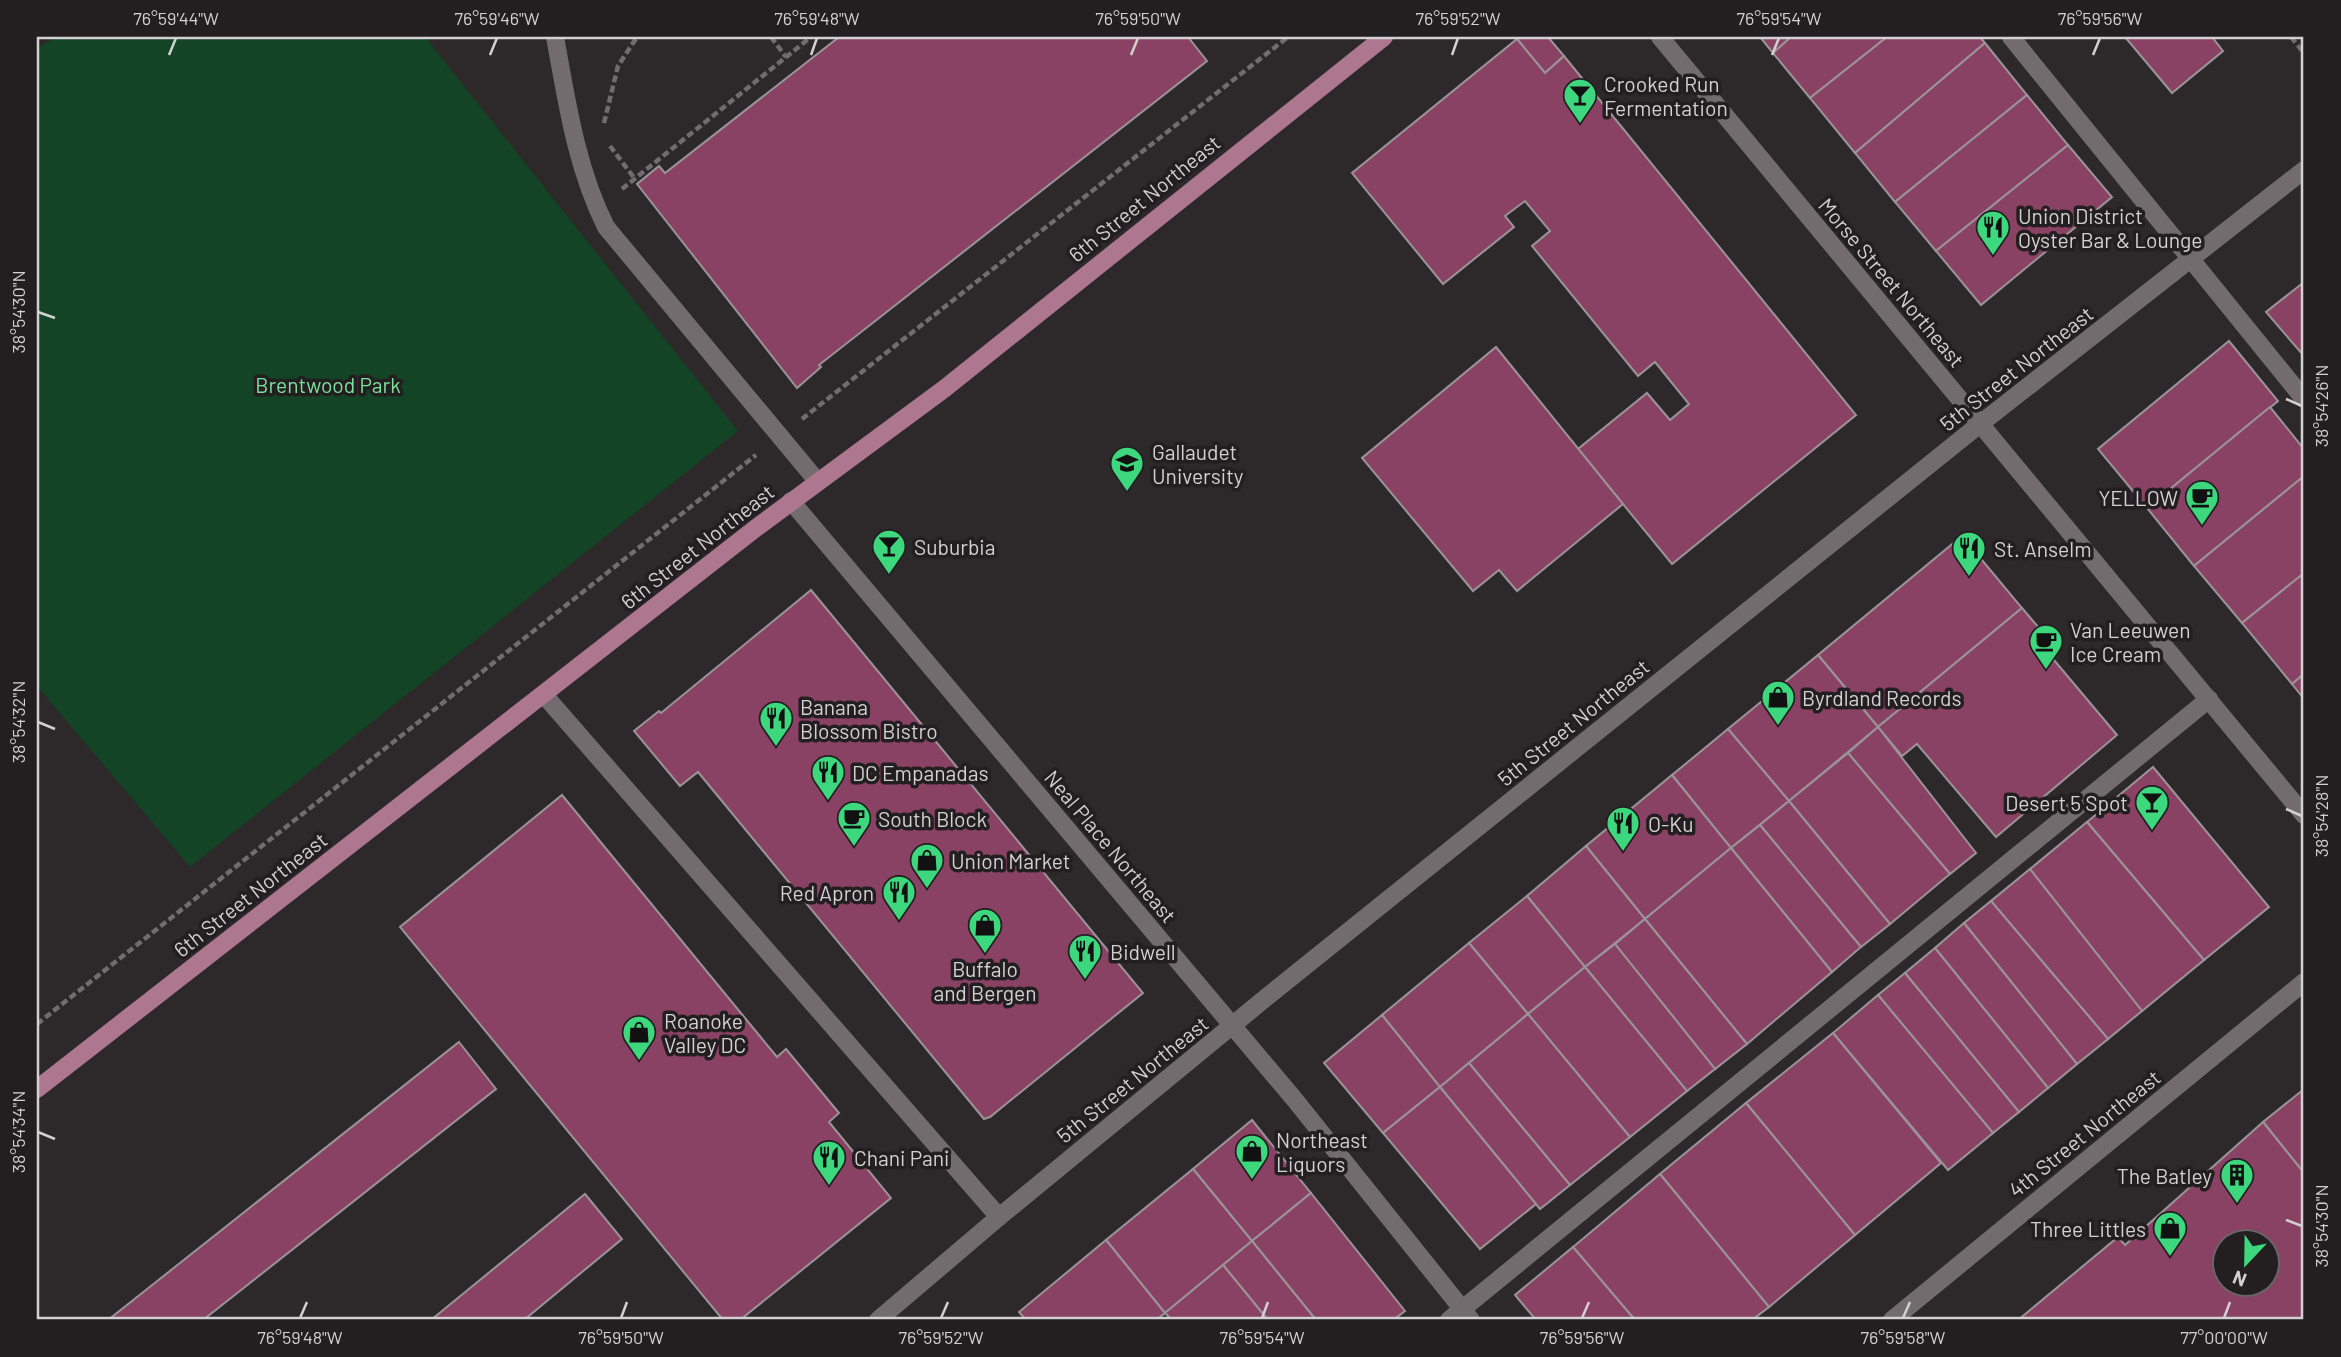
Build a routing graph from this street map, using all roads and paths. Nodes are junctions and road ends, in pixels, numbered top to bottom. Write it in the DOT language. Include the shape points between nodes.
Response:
graph roads {
  1 [pos="555,37"];
  2 [pos="638,37"];
  3 [pos="771,37"];
  4 [pos="811,37"];
  5 [pos="1288,37"];
  6 [pos="1384,37"];
  7 [pos="1660,37"];
  8 [pos="2291,37"];
  9 [pos="2014,38"];
  10 [pos="2304,53"];
  11 [pos="786,57"];
  12 [pos="601,135"];
  13 [pos="608,144"];
  14 [pos="2304,170"];
  15 [pos="635,179"];
  16 [pos="597,209"];
  17 [pos="2192,260"];
  18 [pos="859,374"];
  19 [pos="2304,399"];
  20 [pos="1980,424"];
  21 [pos="818,481"];
  22 [pos="792,501"];
  23 [pos="679,516"];
  24 [pos="545,696"];
  25 [pos="2209,699"];
  26 [pos="2304,815"];
  27 [pos="2304,982"];
  28 [pos="37,1024"];
  29 [pos="1232,1026"];
  30 [pos="37,1089"];
  31 [pos="999,1217"];
  32 [pos="1460,1317"];
  33 [pos="878,1320"];
  34 [pos="1892,1320"];
  1 -- 16 [label="street" via="577,152"];
  2 -- 12 [label="path" via="618,66"];
  3 -- 11 [label="path"];
  4 -- 11 [label="path"];
  5 -- 18 [label="path"];
  6 -- 21 [label="main road, 6th Street Northeast" via="944,389"];
  7 -- 20 [label="street, Morse Street Northeast"];
  8 -- 10 [label="path"];
  9 -- 17 [label="street"];
  11 -- 15 [label="path"];
  13 -- 15 [label="path"];
  14 -- 17 [label="street, 5th Street Northeast"];
  15 -- 16 [label="path"];
  16 -- 21 [label="street" via="606,227"];
  17 -- 19 [label="street"];
  17 -- 20 [label="street, 5th Street Northeast"];
  20 -- 25 [label="street, Morse Street Northeast"];
  20 -- 29 [label="street, 5th Street Northeast"];
  21 -- 22 [label="main road, 6th Street Northeast"];
  22 -- 24 [label="main road, 6th Street Northeast"];
  22 -- 29 [label="street, Neal Place Northeast"];
  23 -- 28 [label="path"];
  24 -- 30 [label="main road, 6th Street Northeast"];
  24 -- 31 [label="street"];
  25 -- 26 [label="street, Morse Street Northeast"];
  25 -- 32 [label="street"];
  27 -- 34 [label="street, 4th Street Northeast"];
  29 -- 31 [label="street, 5th Street Northeast"];
  29 -- 32 [label="street, Neal Place Northeast"];
  31 -- 33 [label="street, 5th Street Northeast"];
}
